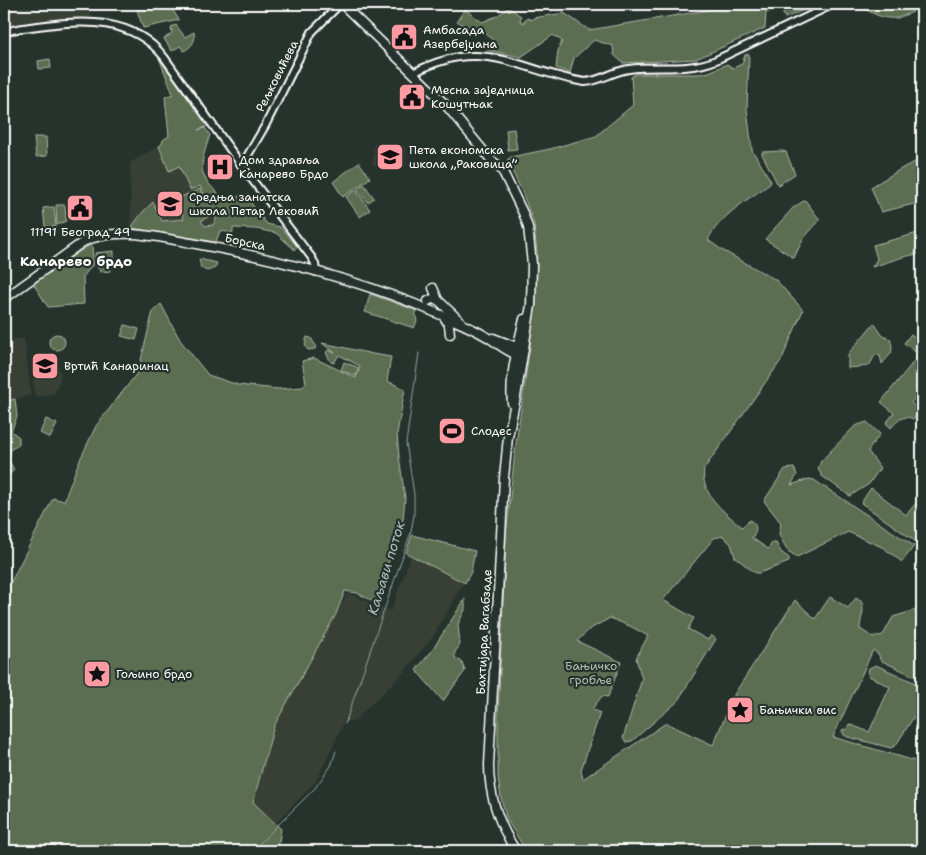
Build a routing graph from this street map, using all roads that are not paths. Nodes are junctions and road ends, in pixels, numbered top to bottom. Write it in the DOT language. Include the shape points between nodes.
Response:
graph roads {
  1 [pos="341,4"];
  2 [pos="834,4"];
  3 [pos="4,34"];
  4 [pos="413,73"];
  5 [pos="242,165"];
  6 [pos="316,272"];
  7 [pos="433,288"];
  8 [pos="4,299"];
  9 [pos="438,300"];
  10 [pos="425,304"];
  11 [pos="443,316"];
  12 [pos="466,327"];
  13 [pos="519,352"];
  14 [pos="516,851"];
  1 -- 4 [label="main road, Бахтијара Вагабзаде"];
  1 -- 5 [label="street, Рељковићева" via="312,32"];
  2 -- 4 [label="street" via="698,66 628,69 585,82 470,56 441,61"];
  3 -- 5 [label="street" via="19,28 93,22 119,26 138,34 164,57"];
  4 -- 13 [label="main road, Бахтијара Вагабзаде" via="502,169 528,226 532,251 531,293"];
  5 -- 6 [label="street" via="312,258"];
  6 -- 8 [label="main road, Борска" via="230,250 145,236 107,235 83,242"];
  6 -- 10 [label="main road, Борска"];
  7 -- 9 [label="main road"];
  9 -- 10 [label="main road" via="432,299"];
  9 -- 12 [label="main road"];
  10 -- 11 [label="main road, Борска"];
  11 -- 12 [label="main road, Борска"];
  11 -- 12 [label="main road" via="450,334"];
  12 -- 13 [label="main road, Борска"];
  13 -- 14 [label="main road, Бахтијара Вагабзаде" via="512,387 513,408 502,494 489,771 494,806"];
}
